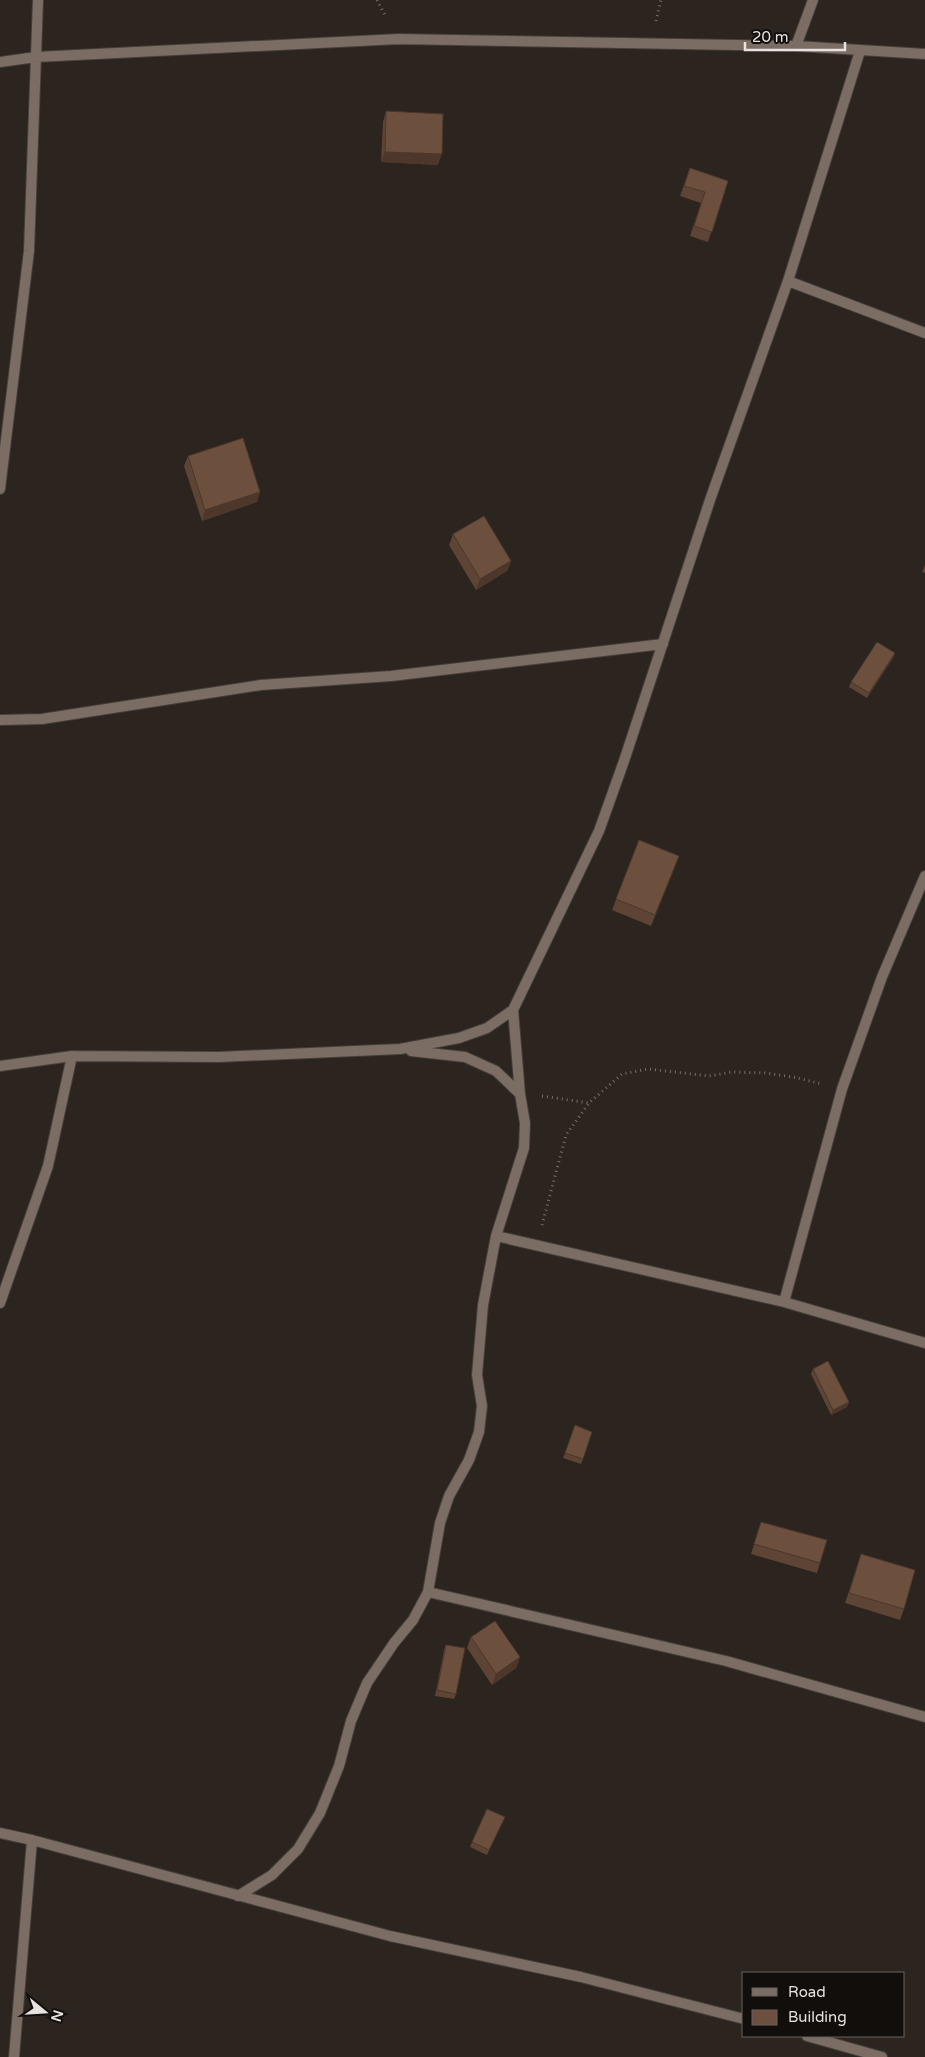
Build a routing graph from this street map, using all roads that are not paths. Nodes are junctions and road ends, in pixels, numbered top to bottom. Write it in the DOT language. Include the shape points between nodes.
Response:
graph roads {
  1 [pos="38,0"];
  2 [pos="813,0"];
  3 [pos="796,46"];
  4 [pos="860,51"];
  5 [pos="925,54"];
  6 [pos="36,57"];
  7 [pos="0,62"];
  8 [pos="788,280"];
  9 [pos="925,333"];
  10 [pos="0,489"];
  11 [pos="663,644"];
  12 [pos="0,720"];
  13 [pos="925,876"];
  14 [pos="513,1010"];
  15 [pos="400,1049"];
  16 [pos="72,1056"];
  17 [pos="0,1066"];
  18 [pos="520,1094"];
  19 [pos="496,1236"];
  20 [pos="784,1302"];
  21 [pos="0,1303"];
  22 [pos="925,1343"];
  23 [pos="428,1592"];
  24 [pos="925,1717"];
  25 [pos="0,1833"];
  26 [pos="32,1840"];
  27 [pos="238,1896"];
  28 [pos="742,2018"];
  29 [pos="811,2037"];
  30 [pos="14,2057"];
  31 [pos="882,2057"];
  1 -- 6 [label="street"];
  2 -- 3 [label="street"];
  3 -- 4 [label="street"];
  3 -- 6 [label="street" via="398,39"];
  4 -- 5 [label="street"];
  4 -- 8 [label="street"];
  6 -- 7 [label="street"];
  6 -- 10 [label="street" via="29,251"];
  8 -- 9 [label="street"];
  8 -- 11 [label="street"];
  11 -- 12 [label="street" via="391,676 261,685 42,719"];
  11 -- 14 [label="street" via="599,832"];
  13 -- 20 [label="street" via="882,977 842,1089"];
  14 -- 15 [label="street" via="487,1028 459,1038"];
  14 -- 18 [label="street"];
  15 -- 16 [label="street" via="219,1057"];
  15 -- 18 [label="street" via="465,1057 496,1071"];
  16 -- 17 [label="street"];
  16 -- 21 [label="street" via="48,1166"];
  18 -- 19 [label="street" via="525,1123 524,1148"];
  19 -- 20 [label="street"];
  19 -- 23 [label="street" via="483,1304 477,1375 482,1406 479,1432 440,1523"];
  20 -- 22 [label="street"];
  23 -- 24 [label="street" via="726,1661"];
  23 -- 27 [label="street" via="413,1620 367,1683 320,1813 298,1849 272,1875"];
  25 -- 26 [label="street"];
  26 -- 27 [label="street"];
  26 -- 30 [label="street"];
  27 -- 28 [label="street" via="390,1936 581,1977"];
  29 -- 31 [label="street"];
}
